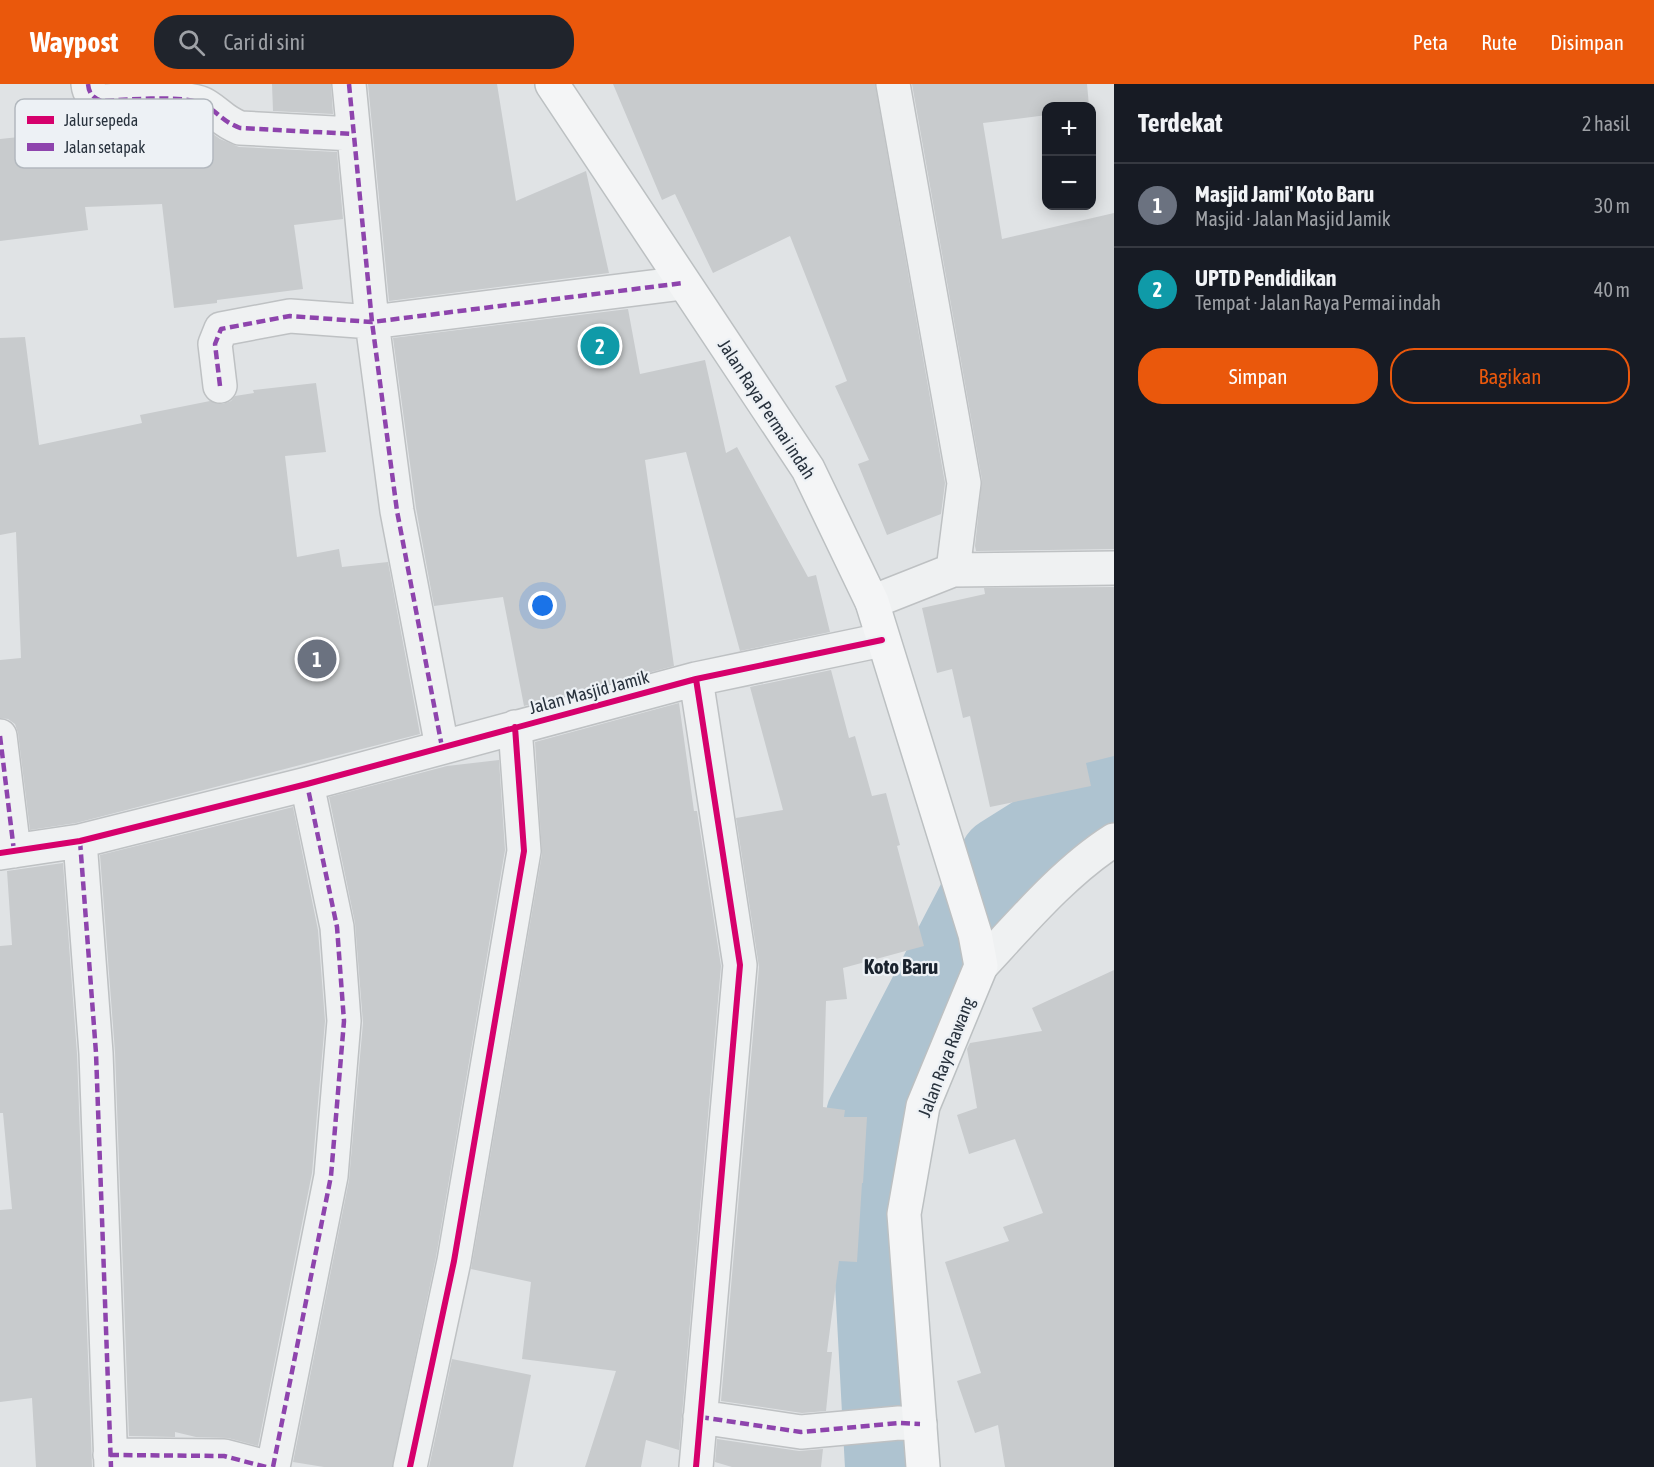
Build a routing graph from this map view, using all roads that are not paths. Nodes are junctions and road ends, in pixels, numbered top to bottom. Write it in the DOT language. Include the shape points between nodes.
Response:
graph roads {
  1 [pos="88,84"];
  2 [pos="350,84"];
  3 [pos="552,84"];
  4 [pos="892,84"];
  5 [pos="96,99"];
  6 [pos="213,112"];
  7 [pos="353,134"];
  8 [pos="683,283"];
  9 [pos="372,322"];
  10 [pos="220,386"];
  11 [pos="1114,568"];
  12 [pos="953,570"];
  13 [pos="872,602"];
  14 [pos="882,640"];
  15 [pos="696,680"];
  16 [pos="515,727"];
  17 [pos="0,736"];
  18 [pos="442,747"];
  19 [pos="307,784"];
  20 [pos="1114,840"];
  21 [pos="80,841"];
  22 [pos="7,852"];
  23 [pos="981,966"];
  24 [pos="700,1417"];
  25 [pos="910,1424"];
  26 [pos="110,1461"];
  27 [pos="266,1467"];
  28 [pos="273,1467"];
  29 [pos="410,1467"];
  30 [pos="696,1467"];
  31 [pos="923,1467"];
  1 -- 5 [label="street"];
  2 -- 7 [label="street"];
  3 -- 8 [label="main road, Jalan Raya Permai indah"];
  4 -- 12 [label="street" via="964,483"];
  6 -- 7 [label="street" via="240,128"];
  7 -- 9 [label="street"];
  8 -- 9 [label="street"];
  8 -- 13 [label="main road, Jalan Raya Permai indah" via="808,469"];
  9 -- 10 [label="street" via="290,316 221,329 215,344"];
  9 -- 18 [label="street" via="397,511"];
  11 -- 12 [label="street"];
  12 -- 13 [label="street"];
  13 -- 14 [label="main road, Jalan Raya Permai indah"];
  14 -- 15 [label="street, Jalan Masjid Jamik"];
  14 -- 23 [label="main road, Jalan Raya Permai indah" via="955,867"];
  15 -- 16 [label="street, Jalan Masjid Jamik"];
  15 -- 24 [label="street" via="740,965"];
  16 -- 18 [label="street, Jalan Masjid Jamik"];
  16 -- 29 [label="street" via="524,851 454,1261"];
  17 -- 22 [label="street"];
  18 -- 19 [label="street, Jalan Masjid Jamik"];
  19 -- 21 [label="street, Jalan Masjid Jamik"];
  19 -- 28 [label="street" via="337,927 344,1021 332,1176"];
  20 -- 23 [label="street" via="1090,855"];
  21 -- 22 [label="street, Jalan Masjid Jamik"];
  21 -- 26 [label="street" via="96,1053"];
  23 -- 25 [label="main road, Jalan Raya Rawang" via="923,1106 904,1214"];
  24 -- 25 [label="street" via="801,1432"];
  24 -- 30 [label="street"];
  25 -- 31 [label="main road, Jalan Raya Rawang"];
  26 -- 27 [label="street" via="224,1456"];
}
